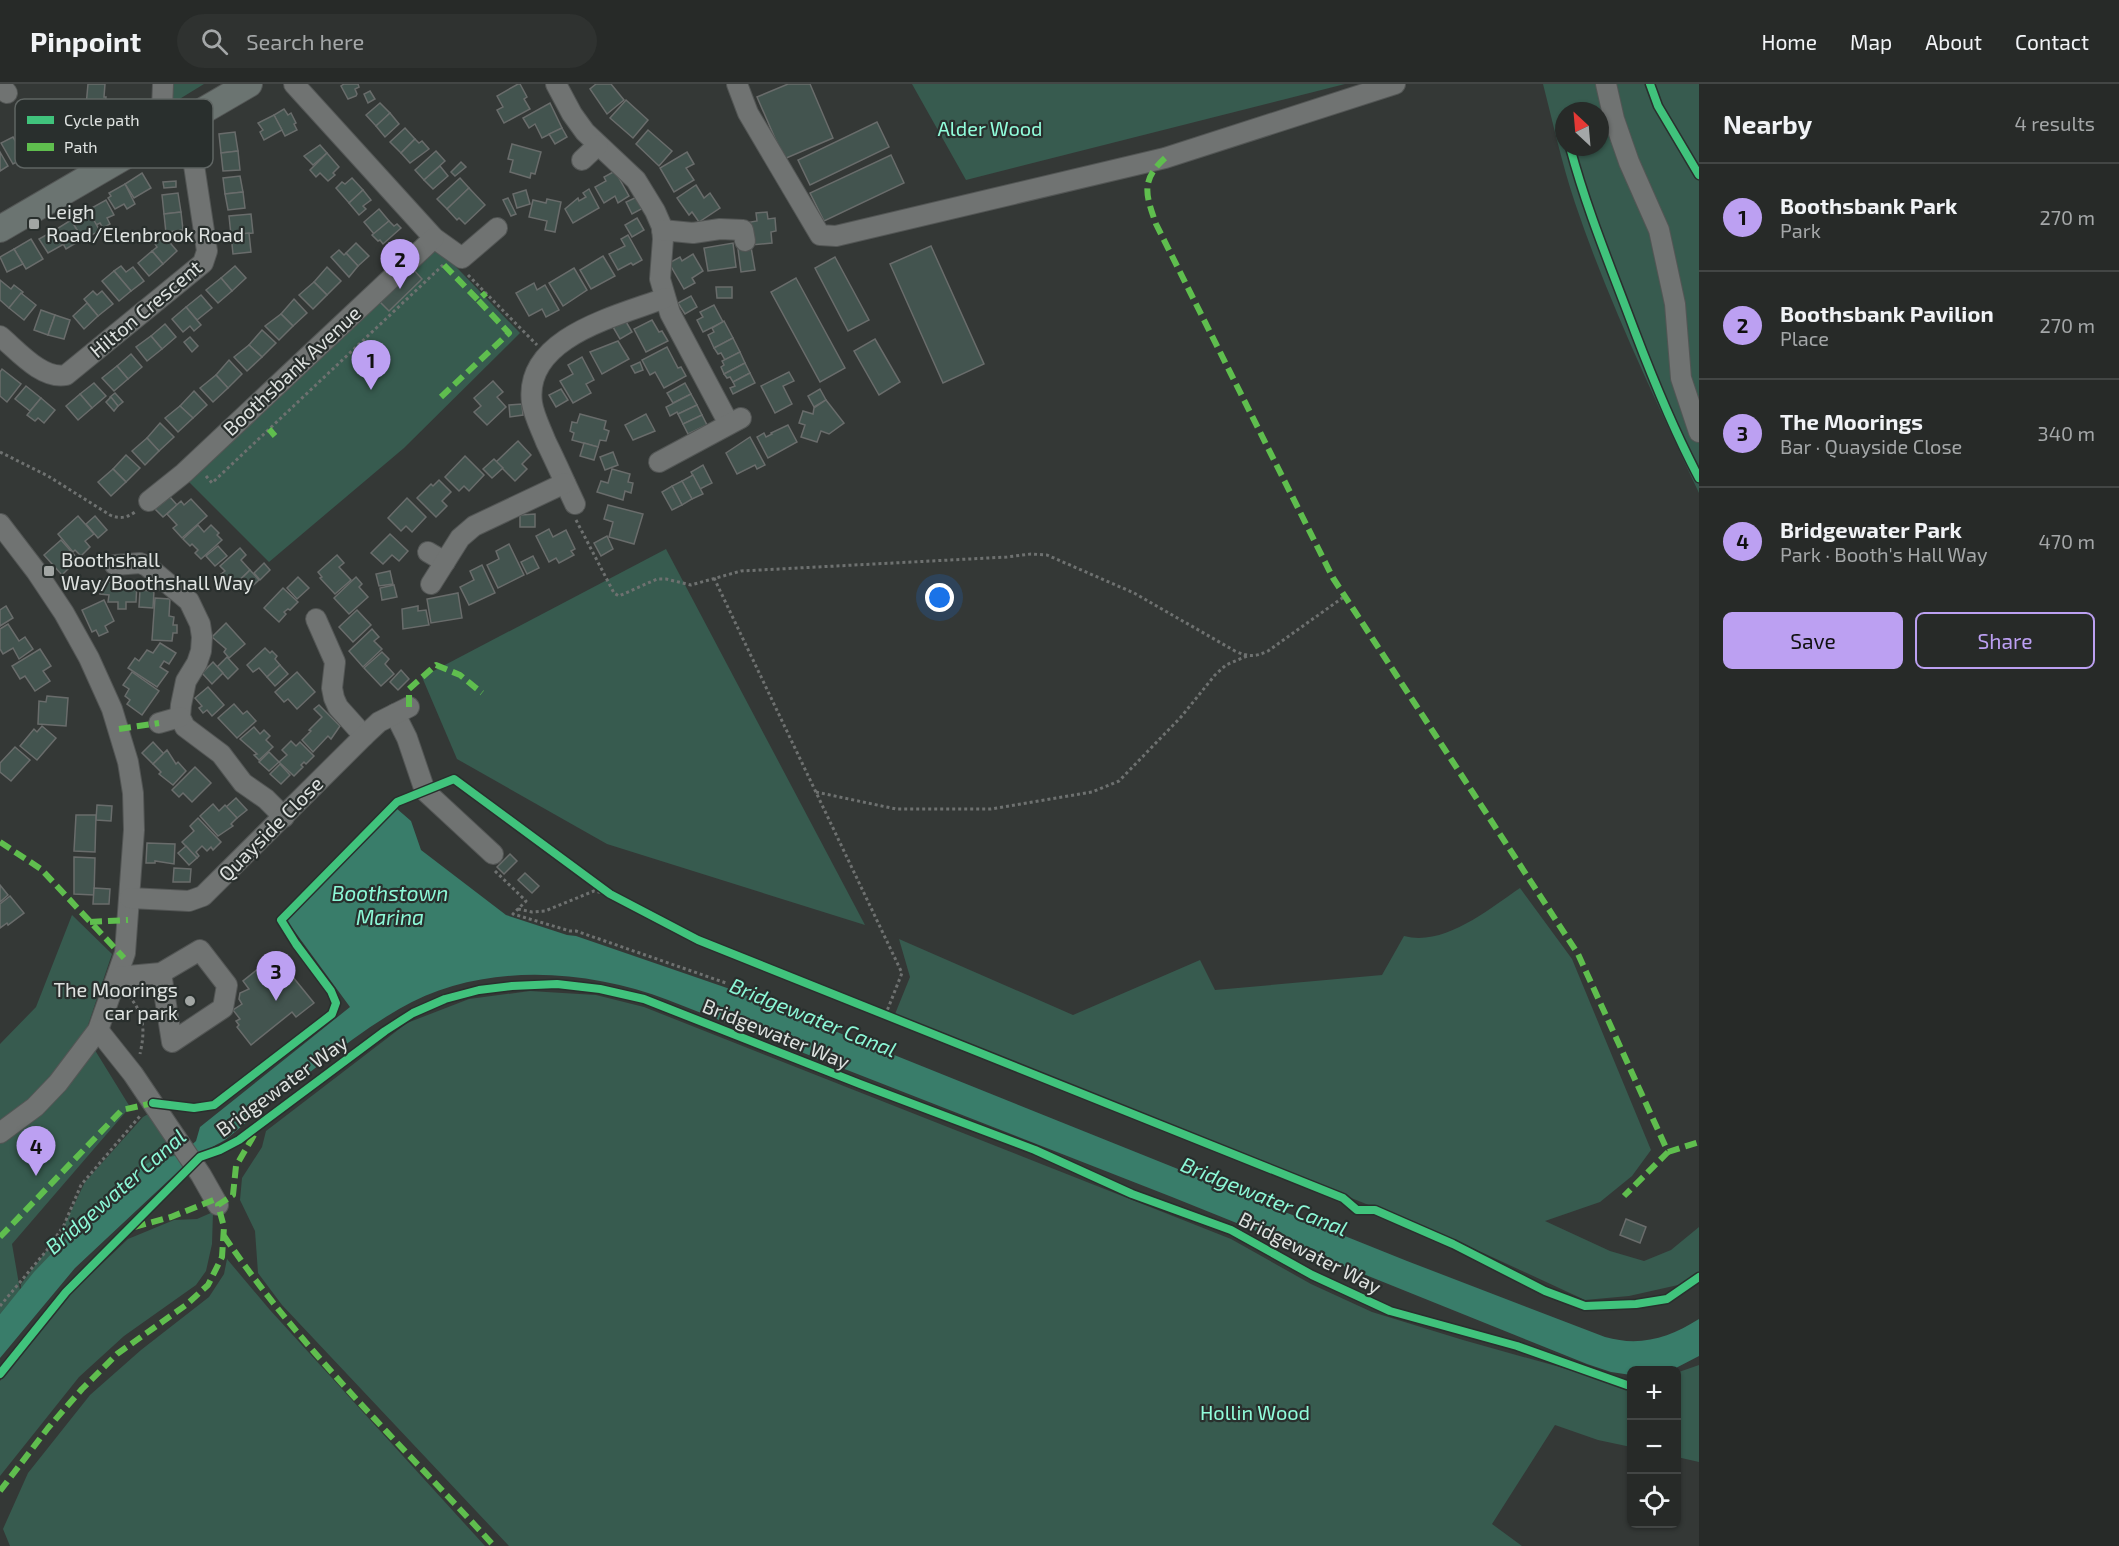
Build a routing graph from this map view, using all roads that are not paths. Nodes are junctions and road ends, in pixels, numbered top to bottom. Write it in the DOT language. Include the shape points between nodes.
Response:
graph roads {
  1 [pos="163,84"];
  2 [pos="294,84"];
  3 [pos="556,84"];
  4 [pos="737,84"];
  5 [pos="1395,84"];
  6 [pos="1605,84"];
  7 [pos="237,86"];
  8 [pos="162,99"];
  9 [pos="213,102"];
  10 [pos="598,145"];
  11 [pos="582,160"];
  12 [pos="103,168"];
  13 [pos="194,168"];
  14 [pos="497,228"];
  15 [pos="0,229"];
  16 [pos="662,230"];
  17 [pos="434,238"];
  18 [pos="745,241"];
  19 [pos="665,298"];
  20 [pos="0,336"];
  21 [pos="1699,432"];
  22 [pos="659,462"];
  23 [pos="565,483"];
  24 [pos="149,501"];
  25 [pos="575,504"];
  26 [pos="0,524"];
  27 [pos="116,565"];
  28 [pos="431,584"];
  29 [pos="316,619"];
  30 [pos="180,717"];
  31 [pos="159,723"];
  32 [pos="364,736"];
  33 [pos="284,817"];
  34 [pos="493,855"];
  35 [pos="130,898"];
  36 [pos="161,973"];
  37 [pos="117,977"];
  38 [pos="98,1030"];
  39 [pos="0,1133"];
  40 [pos="218,1205"];
  1 -- 8 [label="street"];
  2 -- 17 [label="street"];
  3 -- 10 [label="street" via="572,114"];
  4 -- 5 [label="street" via="748,113 820,235 836,236 1165,158"];
  6 -- 21 [label="street" via="1629,162 1659,230 1675,304 1681,378"];
  7 -- 9 [label="main road"];
  10 -- 11 [label="street"];
  10 -- 16 [label="street" via="636,180"];
  12 -- 15 [label="main road"];
  13 -- 20 [label="street, Hilton Crescent" via="207,251 202,263 66,375 58,377 43,372"];
  14 -- 17 [label="street" via="462,258"];
  16 -- 18 [label="street" via="742,230"];
  16 -- 19 [label="street" via="660,279"];
  17 -- 24 [label="street, Boothsbank Avenue"];
  19 -- 22 [label="street" via="670,313 735,421"];
  19 -- 23 [label="street" via="574,333 546,355 537,370 532,402"];
  23 -- 25 [label="street"];
  23 -- 28 [label="street" via="474,526 436,557"];
  26 -- 35 [label="street" via="64,613 112,709 133,793"];
  27 -- 30 [label="street" via="140,556 189,601 200,624 201,651 184,688"];
  29 -- 32 [label="street" via="320,643 335,662 334,698"];
  30 -- 31 [label="street"];
  30 -- 33 [label="street" via="185,727 221,754 249,789"];
  32 -- 33 [label="street, Quayside Close"];
  32 -- 34 [label="street, Quayside Close" via="379,722 402,710 425,791"];
  33 -- 35 [label="street, Quayside Close" via="203,896 189,900"];
  35 -- 37 [label="street" via="125,954"];
  36 -- 37 [label="street"];
  37 -- 38 [label="street"];
  38 -- 39 [label="street" via="58,1083 35,1107"];
  38 -- 40 [label="street" via="153,1103"];
}
